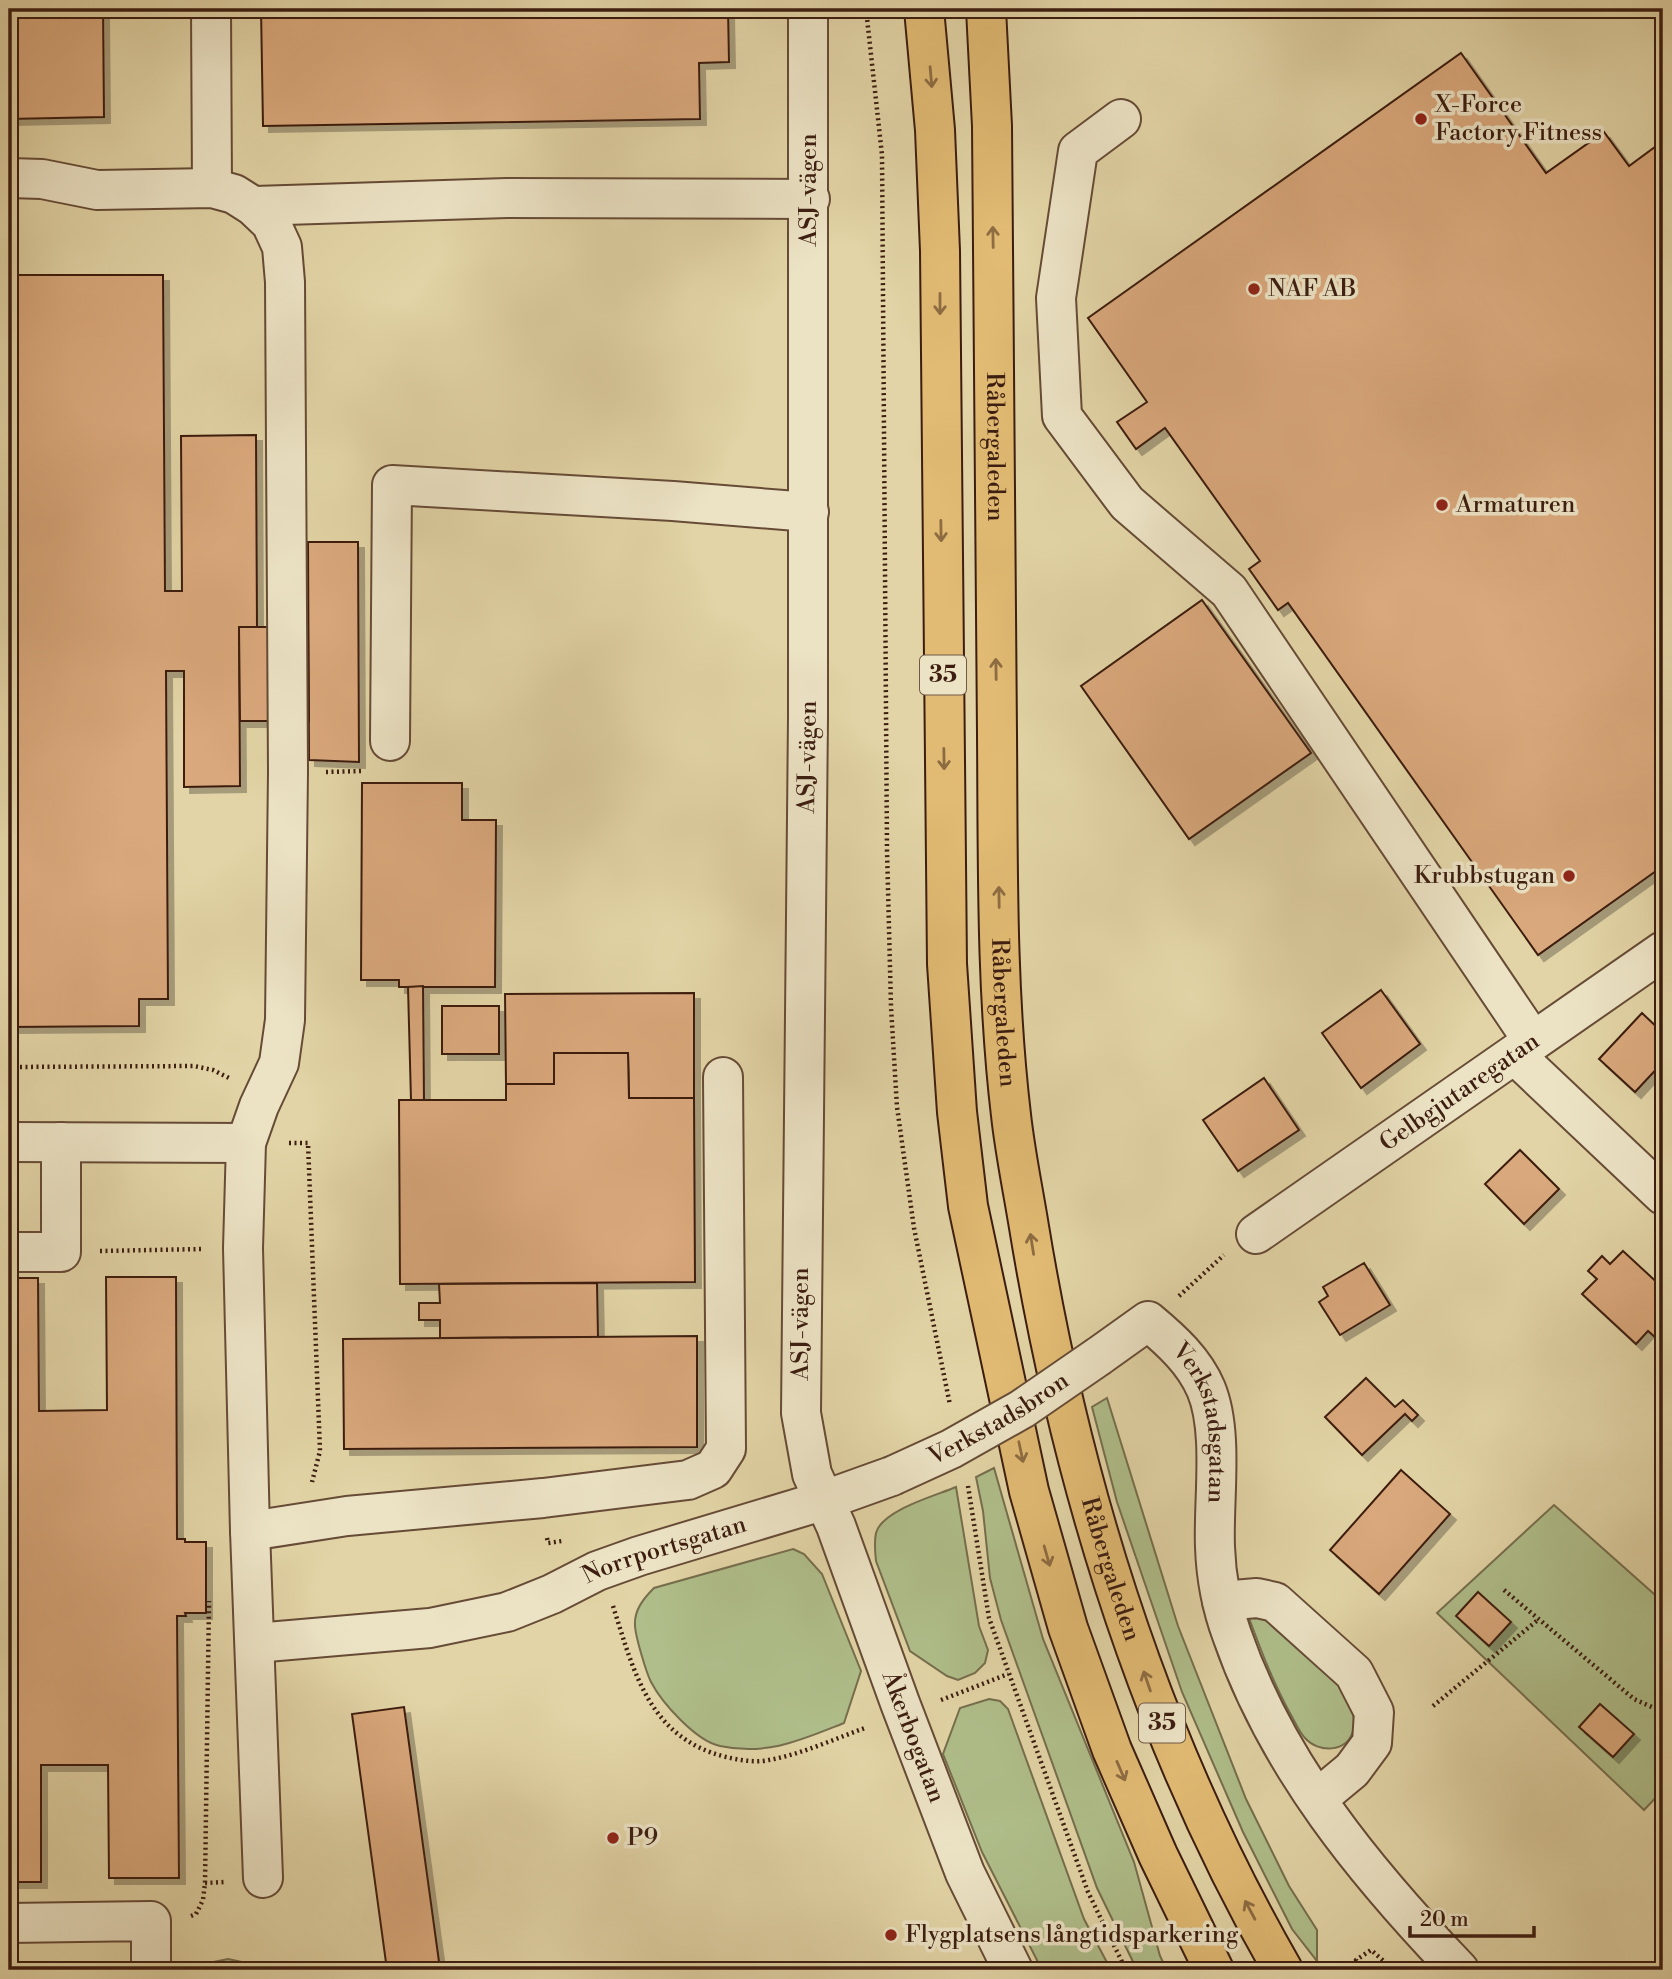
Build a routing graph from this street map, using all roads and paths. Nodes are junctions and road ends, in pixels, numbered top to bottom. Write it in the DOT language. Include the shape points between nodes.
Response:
graph roads {
  1 [pos="211,9"];
  2 [pos="808,9"];
  3 [pos="924,9"];
  4 [pos="986,9"];
  5 [pos="1121,119"];
  6 [pos="9,178"];
  7 [pos="212,188"];
  8 [pos="810,199"];
  9 [pos="253,206"];
  10 [pos="809,512"];
  11 [pos="390,741"];
  12 [pos="1663,951"];
  13 [pos="1524,1048"];
  14 [pos="9,1067"];
  15 [pos="723,1077"];
  16 [pos="259,1106"];
  17 [pos="9,1142"];
  18 [pos="61,1142"];
  19 [pos="246,1143"];
  20 [pos="1663,1195"];
  21 [pos="1256,1234"];
  22 [pos="243,1248"];
  23 [pos="9,1252"];
  24 [pos="61,1252"];
  25 [pos="1148,1321"];
  26 [pos="1099,1356"];
  27 [pos="825,1500"];
  28 [pos="301,1523"];
  29 [pos="250,1531"];
  30 [pos="597,1572"];
  31 [pos="1504,1590"];
  32 [pos="209,1593"];
  33 [pos="1222,1601"];
  34 [pos="1539,1619"];
  35 [pos="255,1643"];
  36 [pos="1008,1674"];
  37 [pos="940,1700"];
  38 [pos="1433,1706"];
  39 [pos="1663,1712"];
  40 [pos="876,1724"];
  41 [pos="1317,1799"];
  42 [pos="263,1878"];
  43 [pos="151,1921"];
  44 [pos="9,1923"];
  45 [pos="151,1970"];
  46 [pos="1013,1970"];
  47 [pos="1214,1970"];
  48 [pos="1283,1970"];
  49 [pos="1363,1970"];
  50 [pos="1394,1970"];
  51 [pos="1459,1970"];
  1 -- 7 [label="street"];
  2 -- 8 [label="street, ASJ-vägen"];
  3 -- 47 [label="main road, 35, one-way" via="940,251 947,964 968,1206 1029,1490 1068,1628 1112,1750"];
  48 -- 4 [label="main road, Råbergaleden / 35, one-way" via="1210,1833 1162,1723 1120,1604 1078,1461 1043,1312 1010,1114 999,953 993,194"];
  5 -- 13 [label="street" via="1078,151 1056,298 1062,416 1127,503 1229,591"];
  6 -- 7 [label="street" via="43,178 97,190"];
  7 -- 9 [label="street"];
  8 -- 9 [label="street" via="507,198"];
  8 -- 10 [label="street, ASJ-vägen"];
  9 -- 16 [label="street" via="271,223 282,247 286,407 285,1020 279,1063"];
  10 -- 11 [label="street" via="392,485"];
  10 -- 27 [label="street, ASJ-vägen" via="801,1413 809,1462"];
  12 -- 13 [label="street, Gelbgjutaregatan"];
  13 -- 20 [label="street"];
  13 -- 21 [label="street, Gelbgjutaregatan"];
  14 -- 16 [label="path" via="194,1066 231,1080"];
  15 -- 28 [label="street" via="726,1449 713,1469 688,1480"];
  16 -- 19 [label="street"];
  16 -- 28 [label="path" via="279,1143 308,1143 320,1451"];
  17 -- 18 [label="street"];
  18 -- 19 [label="street"];
  18 -- 24 [label="street"];
  19 -- 22 [label="street"];
  21 -- 25 [label="path" via="1220,1258"];
  22 -- 24 [label="path"];
  22 -- 29 [label="street"];
  23 -- 24 [label="street"];
  25 -- 26 [label="street, Verkstadsgatan"];
  25 -- 33 [label="street, Verkstadsgatan" via="1190,1361 1206,1390 1215,1445 1215,1547"];
  26 -- 27 [label="street, Verkstadsbron, bridge" via="1022,1409 951,1449"];
  27 -- 30 [label="street, Norrportsgatan"];
  27 -- 46 [label="street, Åkerbogatan" via="965,1873"];
  28 -- 29 [label="street"];
  29 -- 35 [label="street"];
  30 -- 35 [label="street, Norrportsgatan" via="507,1612 429,1628"];
  30 -- 40 [label="path" via="610,1594 636,1678 649,1702 685,1740 708,1753 765,1761"];
  31 -- 34 [label="path"];
  32 -- 43 [label="path" via="203,1900 196,1914 178,1921"];
  33 -- 41 [label="street, Verkstadsgatan" via="1231,1635 1278,1741"];
  33 -- 41 [label="street" via="1256,1598 1275,1602 1354,1673 1374,1712 1372,1743 1352,1770"];
  34 -- 38 [label="path"];
  34 -- 39 [label="path" via="1634,1699"];
  35 -- 42 [label="street"];
  36 -- 37 [label="path"];
  41 -- 51 [label="street, Verkstadsgatan" via="1362,1863"];
  43 -- 44 [label="street"];
  43 -- 45 [label="street"];
  49 -- 50 [label="path" via="1356,1960 1371,1950"];
}
